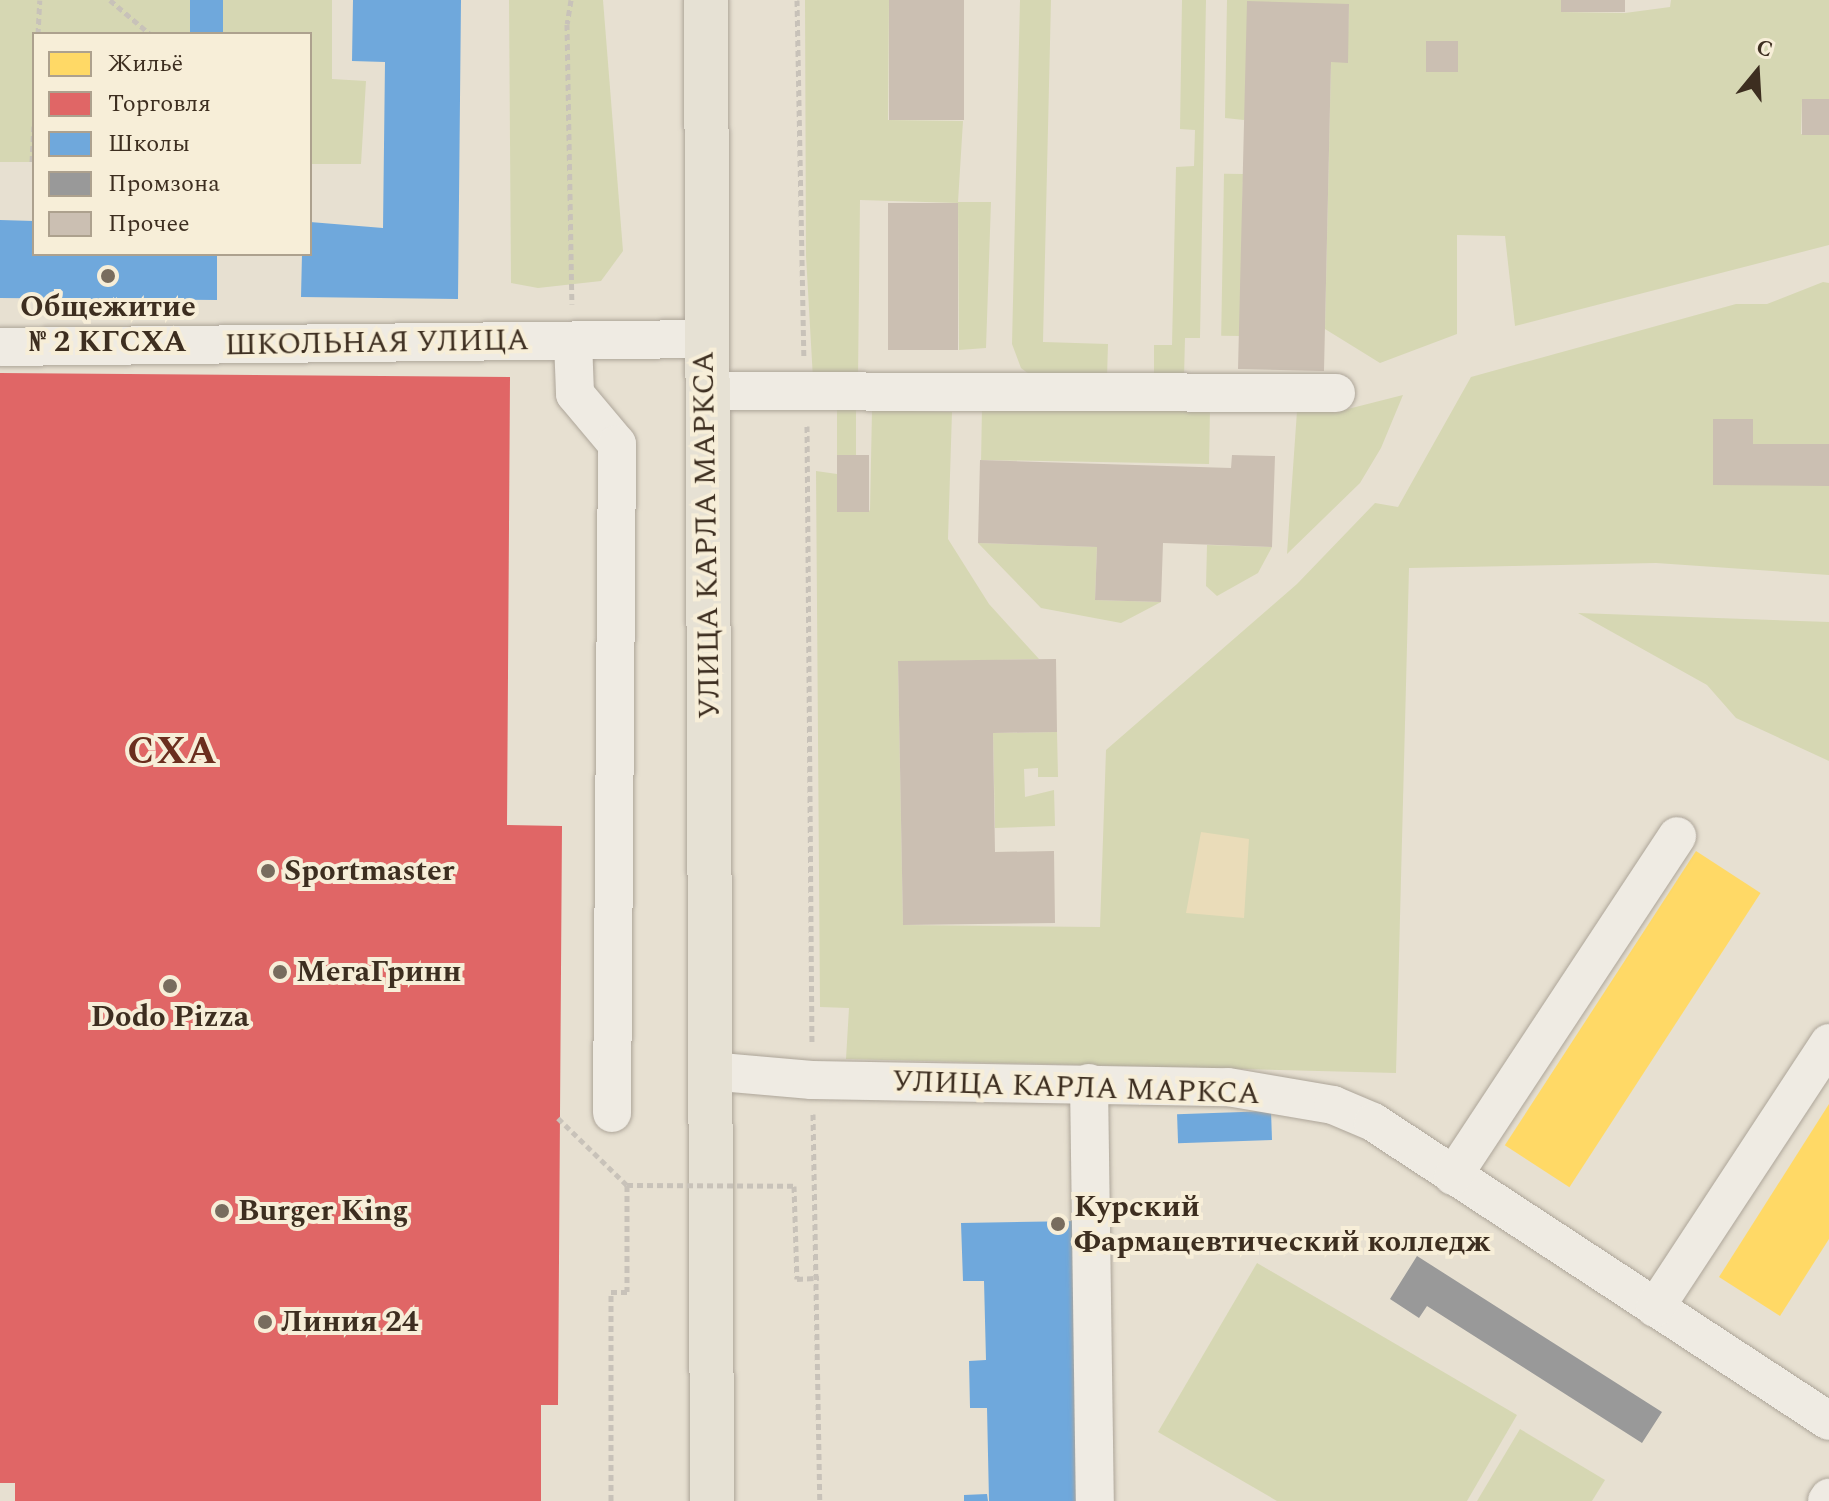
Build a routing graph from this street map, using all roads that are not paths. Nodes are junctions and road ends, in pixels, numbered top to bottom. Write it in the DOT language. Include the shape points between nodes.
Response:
graph roads {
  1 [pos="706,0"];
  2 [pos="706,339"];
  3 [pos="573,341"];
  4 [pos="0,347"];
  5 [pos="705,391"];
  6 [pos="1336,393"];
  7 [pos="1677,836"];
  8 [pos="1829,1043"];
  9 [pos="709,1071"];
  10 [pos="1089,1083"];
  11 [pos="612,1113"];
  12 [pos="1453,1176"];
  13 [pos="1655,1308"];
  14 [pos="1829,1421"];
  15 [pos="712,1501"];
  16 [pos="1095,1501"];
  1 -- 2 [label="main road, УЛИЦА КАРЛА МАРКСА"];
  2 -- 3 [label="street, ШКОЛЬНАЯ УЛИЦА"];
  2 -- 5 [label="main road, УЛИЦА КАРЛА МАРКСА"];
  3 -- 4 [label="street, ШКОЛЬНАЯ УЛИЦА"];
  3 -- 11 [label="street" via="575,394 617,444"];
  5 -- 6 [label="street"];
  5 -- 9 [label="main road, УЛИЦА КАРЛА МАРКСА"];
  7 -- 12 [label="street"];
  8 -- 13 [label="street"];
  9 -- 10 [label="street, УЛИЦА КАРЛА МАРКСА" via="812,1080"];
  9 -- 15 [label="main road, УЛИЦА КАРЛА МАРКСА"];
  10 -- 12 [label="street, УЛИЦА КАРЛА МАРКСА" via="1228,1087 1333,1105 1373,1122"];
  10 -- 16 [label="street"];
  12 -- 13 [label="street, УЛИЦА КАРЛА МАРКСА"];
  13 -- 14 [label="street, УЛИЦА КАРЛА МАРКСА"];
}
